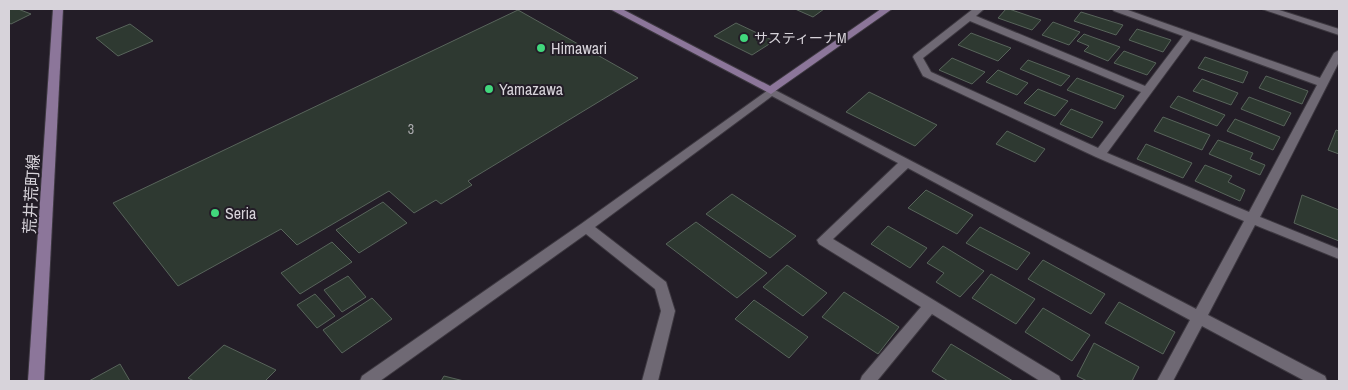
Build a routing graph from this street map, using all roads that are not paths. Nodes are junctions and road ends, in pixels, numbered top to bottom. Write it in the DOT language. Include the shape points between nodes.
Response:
graph roads {
  1 [pos="58,9"];
  2 [pos="615,9"];
  3 [pos="887,9"];
  4 [pos="979,9"];
  5 [pos="1117,9"];
  6 [pos="1267,9"];
  7 [pos="969,17"];
  8 [pos="1339,32"];
  9 [pos="1189,35"];
  10 [pos="1339,52"];
  11 [pos="1323,83"];
  12 [pos="771,91"];
  13 [pos="1147,91"];
  14 [pos="1100,154"];
  15 [pos="906,163"];
  16 [pos="1252,219"];
  17 [pos="586,227"];
  18 [pos="1339,254"];
  19 [pos="931,305"];
  20 [pos="1200,318"];
  21 [pos="36,381"];
  22 [pos="368,381"];
  23 [pos="650,381"];
  24 [pos="868,381"];
  25 [pos="1053,381"];
  26 [pos="1165,381"];
  27 [pos="1319,381"];
  1 -- 21 [label="main road, 荒井荒町線"];
  2 -- 12 [label="main road"];
  3 -- 12 [label="main road"];
  4 -- 7 [label="street"];
  5 -- 9 [label="street"];
  6 -- 8 [label="street"];
  7 -- 13 [label="street"];
  7 -- 14 [label="street" via="918,57 927,74"];
  9 -- 11 [label="street"];
  9 -- 13 [label="street"];
  10 -- 11 [label="street"];
  11 -- 16 [label="street"];
  12 -- 15 [label="street"];
  12 -- 17 [label="street"];
  13 -- 14 [label="street"];
  14 -- 16 [label="street"];
  15 -- 19 [label="street" via="824,240"];
  15 -- 20 [label="street"];
  16 -- 18 [label="street"];
  16 -- 20 [label="street"];
  17 -- 22 [label="street"];
  17 -- 23 [label="street" via="661,286 668,311"];
  19 -- 24 [label="street"];
  19 -- 25 [label="street"];
  20 -- 26 [label="street"];
  20 -- 27 [label="street"];
}
